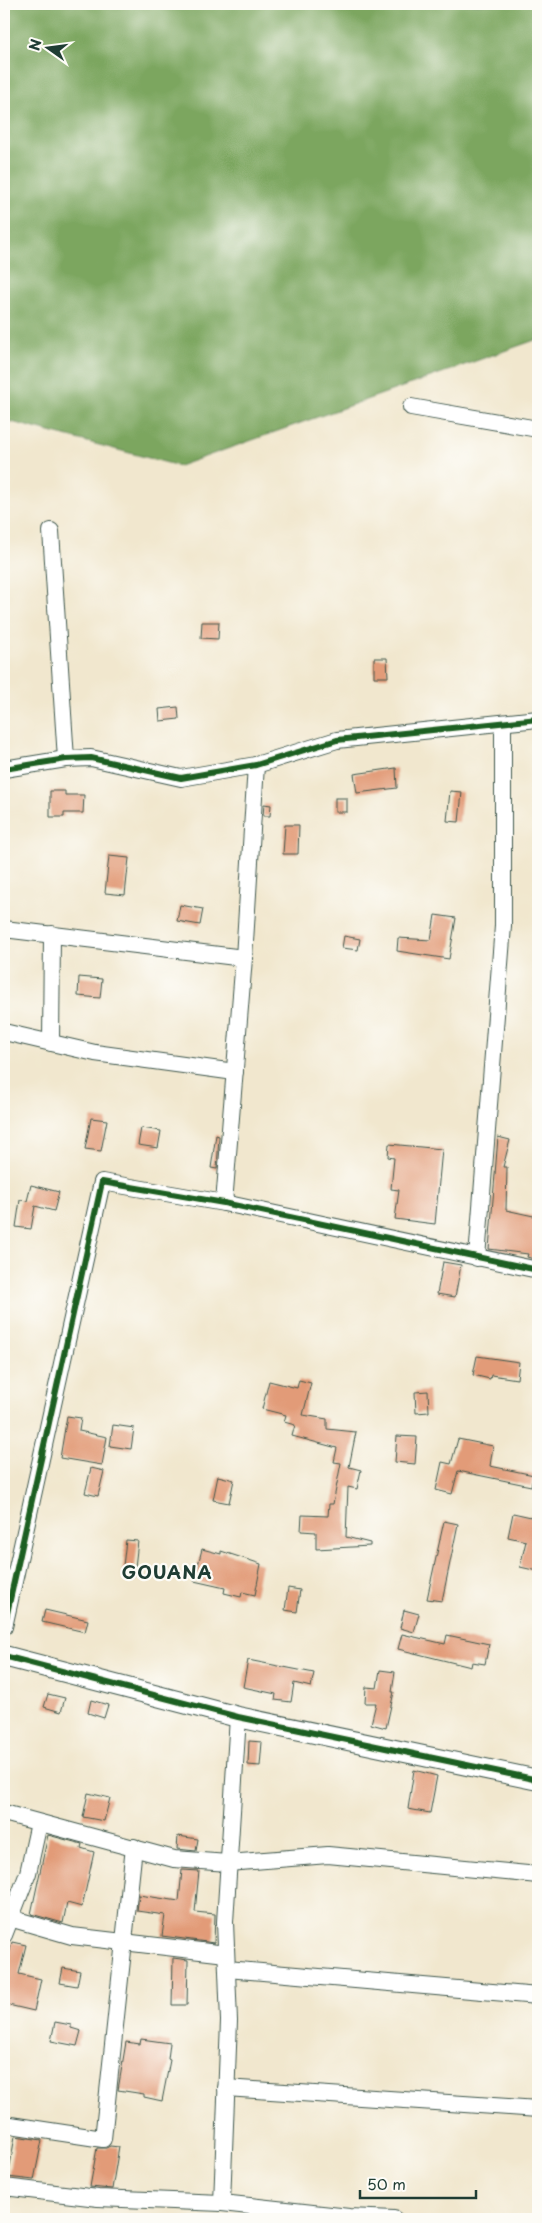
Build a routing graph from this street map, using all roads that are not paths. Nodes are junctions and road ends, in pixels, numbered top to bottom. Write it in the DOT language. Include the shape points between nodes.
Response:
graph roads {
  1 [pos="411,407"];
  2 [pos="538,429"];
  3 [pos="51,531"];
  4 [pos="538,719"];
  5 [pos="503,723"];
  6 [pos="66,758"];
  7 [pos="256,765"];
  8 [pos="4,769"];
  9 [pos="4,928"];
  10 [pos="52,934"];
  11 [pos="244,958"];
  12 [pos="4,1032"];
  13 [pos="50,1043"];
  14 [pos="234,1072"];
  15 [pos="224,1203"];
  16 [pos="477,1258"];
  17 [pos="538,1270"];
  18 [pos="4,1626"];
  19 [pos="4,1656"];
  20 [pos="238,1717"];
  21 [pos="538,1780"];
  22 [pos="4,1813"];
  23 [pos="39,1822"];
  24 [pos="134,1847"];
  25 [pos="228,1863"];
  26 [pos="538,1875"];
  27 [pos="10,1918"];
  28 [pos="4,1935"];
  29 [pos="124,1942"];
  30 [pos="227,1962"];
  31 [pos="538,1996"];
  32 [pos="226,2088"];
  33 [pos="538,2110"];
  34 [pos="4,2124"];
  35 [pos="4,2187"];
  36 [pos="222,2203"];
  37 [pos="350,2218"];
  38 [pos="394,2219"];
  1 -- 2 [label="street"];
  3 -- 6 [label="street"];
  4 -- 5 [label="street"];
  5 -- 7 [label="street" via="337,740"];
  5 -- 16 [label="street" via="503,926"];
  6 -- 7 [label="street" via="91,758 181,778"];
  6 -- 8 [label="street"];
  7 -- 11 [label="street"];
  9 -- 10 [label="street"];
  10 -- 11 [label="street"];
  10 -- 13 [label="street"];
  11 -- 14 [label="street"];
  12 -- 13 [label="street"];
  13 -- 14 [label="street" via="95,1053"];
  14 -- 15 [label="street"];
  15 -- 16 [label="street"];
  15 -- 18 [label="street" via="102,1182"];
  16 -- 17 [label="street"];
  19 -- 20 [label="street"];
  20 -- 21 [label="street"];
  20 -- 25 [label="street"];
  22 -- 23 [label="street"];
  23 -- 24 [label="street"];
  23 -- 27 [label="street" via="28,1873"];
  24 -- 25 [label="street" via="174,1859"];
  24 -- 29 [label="street"];
  25 -- 26 [label="street" via="328,1855"];
  25 -- 30 [label="street"];
  27 -- 28 [label="street"];
  27 -- 29 [label="street" via="72,1936"];
  29 -- 30 [label="street"];
  29 -- 34 [label="street" via="103,2139"];
  30 -- 31 [label="street"];
  30 -- 32 [label="street"];
  32 -- 33 [label="street"];
  32 -- 36 [label="street"];
  35 -- 36 [label="street" via="98,2198"];
  36 -- 37 [label="street"];
  37 -- 38 [label="street"];
}
